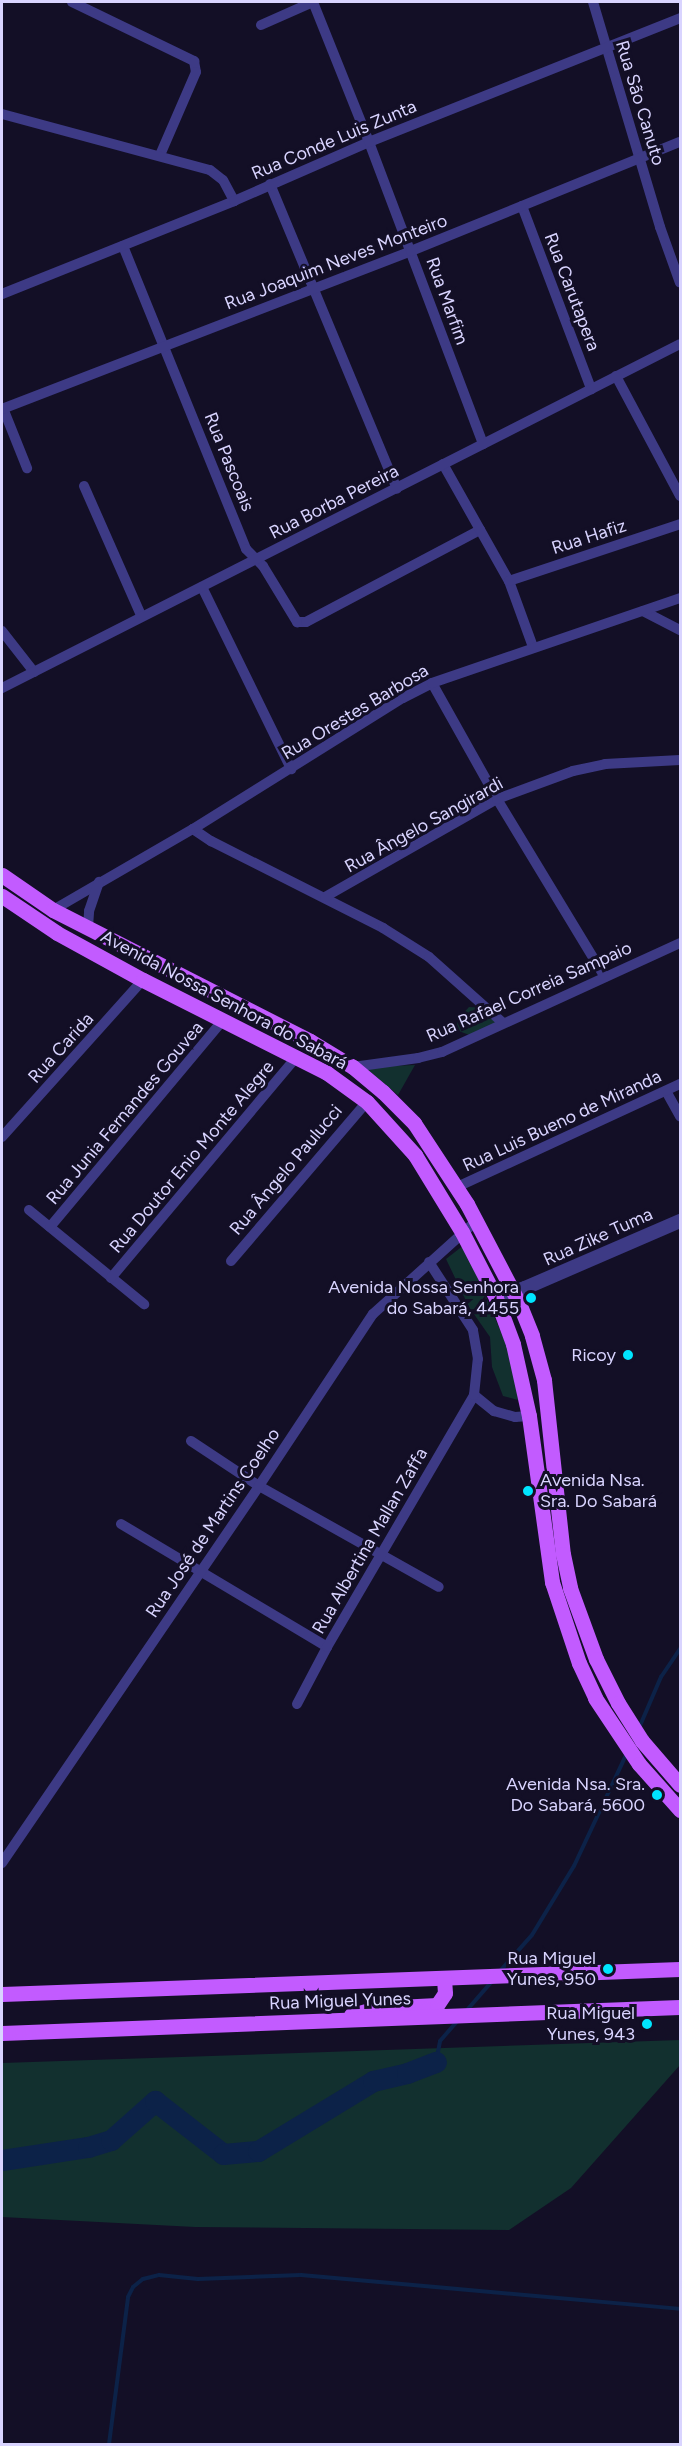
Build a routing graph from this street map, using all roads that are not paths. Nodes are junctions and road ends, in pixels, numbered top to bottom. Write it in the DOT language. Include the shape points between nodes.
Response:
graph roads {
  1 [pos="72,2"];
  2 [pos="313,2"];
  3 [pos="593,2"];
  4 [pos="681,18"];
  5 [pos="261,25"];
  6 [pos="605,47"];
  7 [pos="2,114"];
  8 [pos="369,142"];
  9 [pos="681,142"];
  10 [pos="160,155"];
  11 [pos="640,157"];
  12 [pos="270,184"];
  13 [pos="234,201"];
  14 [pos="522,206"];
  15 [pos="123,246"];
  16 [pos="411,251"];
  17 [pos="681,283"];
  18 [pos="313,290"];
  19 [pos="2,294"];
  20 [pos="681,344"];
  21 [pos="165,347"];
  22 [pos="616,376"];
  23 [pos="591,389"];
  24 [pos="2,409"];
  25 [pos="483,444"];
  26 [pos="443,464"];
  27 [pos="27,468"];
  28 [pos="84,486"];
  29 [pos="397,489"];
  30 [pos="681,496"];
  31 [pos="681,524"];
  32 [pos="480,530"];
  33 [pos="256,560"];
  34 [pos="509,581"];
  35 [pos="202,587"];
  36 [pos="681,598"];
  37 [pos="643,611"];
  38 [pos="141,615"];
  39 [pos="681,630"];
  40 [pos="2,631"];
  41 [pos="533,647"];
  42 [pos="34,672"];
  43 [pos="432,683"];
  44 [pos="2,688"];
  45 [pos="681,760"];
  46 [pos="291,769"];
  47 [pos="497,799"];
  48 [pos="193,829"];
  49 [pos="2,875"];
  50 [pos="99,882"];
  51 [pos="2,896"];
  52 [pos="326,897"];
  53 [pos="53,910"];
  54 [pos="88,927"];
  55 [pos="681,943"];
  56 [pos="605,977"];
  57 [pos="143,980"];
  58 [pos="224,1019"];
  59 [pos="502,1023"];
  60 [pos="297,1056"];
  61 [pos="353,1067"];
  62 [pos="681,1084"];
  63 [pos="666,1090"];
  64 [pos="367,1102"];
  65 [pos="681,1116"];
  66 [pos="2,1137"];
  67 [pos="457,1187"];
  68 [pos="29,1210"];
  69 [pos="681,1221"];
  70 [pos="475,1222"];
  71 [pos="50,1227"];
  72 [pos="462,1232"];
  73 [pos="231,1261"];
  74 [pos="429,1262"];
  75 [pos="111,1278"];
  76 [pos="514,1292"];
  77 [pos="496,1298"];
  78 [pos="144,1304"];
  79 [pos="474,1395"];
  80 [pos="529,1416"];
  81 [pos="192,1441"];
  82 [pos="259,1486"];
  83 [pos="121,1524"];
  84 [pos="381,1557"];
  85 [pos="200,1572"];
  86 [pos="439,1587"];
  87 [pos="327,1647"];
  88 [pos="297,1704"];
  89 [pos="681,1785"];
  90 [pos="681,1810"];
  91 [pos="2,1863"];
  92 [pos="681,1969"];
  93 [pos="444,1978"];
  94 [pos="2,1994"];
  95 [pos="681,2007"];
  96 [pos="331,2022"];
  97 [pos="2,2033"];
  1 -- 10 [label="street" via="194,61 196,72"];
  2 -- 5 [label="street"];
  2 -- 8 [label="street, Rua Marfim"];
  3 -- 6 [label="street, Rua São Canuto"];
  4 -- 6 [label="street, Rua Conde Luis Zunta"];
  6 -- 8 [label="street, Rua Conde Luis Zunta"];
  6 -- 11 [label="street, Rua São Canuto"];
  7 -- 10 [label="street"];
  8 -- 12 [label="street, Rua Conde Luis Zunta"];
  8 -- 16 [label="street, Rua Marfim"];
  9 -- 11 [label="street, Rua Joaquim Neves Monteiro"];
  10 -- 13 [label="street" via="210,170 223,180"];
  11 -- 14 [label="street, Rua Joaquim Neves Monteiro"];
  11 -- 17 [label="street, Rua São Canuto"];
  12 -- 13 [label="street, Rua Conde Luis Zunta"];
  12 -- 18 [label="street"];
  13 -- 15 [label="street, Rua Conde Luis Zunta"];
  14 -- 16 [label="street, Rua Joaquim Neves Monteiro"];
  14 -- 23 [label="street, Rua Carutapera"];
  15 -- 19 [label="street, Rua Conde Luis Zunta"];
  15 -- 21 [label="street, Rua Pascoais"];
  16 -- 18 [label="street, Rua Joaquim Neves Monteiro"];
  16 -- 25 [label="street, Rua Marfim"];
  18 -- 21 [label="street, Rua Joaquim Neves Monteiro"];
  18 -- 29 [label="street"];
  20 -- 22 [label="street, Rua Borba Pereira"];
  21 -- 24 [label="street, Rua Joaquim Neves Monteiro"];
  21 -- 33 [label="street, Rua Pascoais" via="246,549"];
  22 -- 23 [label="street, Rua Borba Pereira"];
  22 -- 30 [label="street"];
  23 -- 25 [label="street, Rua Borba Pereira"];
  24 -- 27 [label="street"];
  25 -- 26 [label="street, Rua Borba Pereira"];
  26 -- 29 [label="street, Rua Borba Pereira"];
  26 -- 32 [label="street"];
  28 -- 38 [label="street"];
  29 -- 33 [label="street, Rua Borba Pereira"];
  31 -- 34 [label="street, Rua Hafiz"];
  32 -- 33 [label="street, Rua Pascoais" via="301,623 293,619"];
  32 -- 34 [label="street"];
  33 -- 35 [label="street, Rua Borba Pereira"];
  34 -- 41 [label="street"];
  35 -- 38 [label="street, Rua Borba Pereira"];
  35 -- 46 [label="street"];
  36 -- 37 [label="street, Rua Orestes Barbosa"];
  37 -- 39 [label="street"];
  37 -- 41 [label="street, Rua Orestes Barbosa"];
  38 -- 42 [label="street, Rua Borba Pereira"];
  40 -- 42 [label="street"];
  41 -- 43 [label="street, Rua Orestes Barbosa"];
  42 -- 44 [label="street, Rua Borba Pereira"];
  43 -- 46 [label="street, Rua Orestes Barbosa"];
  43 -- 47 [label="street"];
  45 -- 47 [label="street, Rua Ângelo Sangirardi" via="605,764 573,771"];
  46 -- 48 [label="street, Rua Orestes Barbosa"];
  47 -- 52 [label="street, Rua Ângelo Sangirardi"];
  47 -- 56 [label="street"];
  48 -- 50 [label="street, Rua Orestes Barbosa"];
  48 -- 52 [label="street"];
  49 -- 53 [label="main road, Avenida Nossa Senhora do Sabará"];
  50 -- 53 [label="street, Rua Orestes Barbosa"];
  50 -- 54 [label="street"];
  51 -- 57 [label="main road, Avenida Nossa Senhora do Sabará" via="57,933"];
  52 -- 59 [label="street" via="429,957"];
  53 -- 54 [label="main road, Avenida Nossa Senhora do Sabará"];
  54 -- 61 [label="main road, Avenida Nossa Senhora do Sabará"];
  55 -- 56 [label="street, Rua Rafael Correia Sampaio"];
  56 -- 59 [label="street, Rua Rafael Correia Sampaio"];
  57 -- 58 [label="main road, Avenida Nossa Senhora do Sabará"];
  57 -- 66 [label="street, Rua Carida"];
  58 -- 60 [label="main road, Avenida Nossa Senhora do Sabará"];
  58 -- 71 [label="street, Rua Junia Fernandes Gouvea"];
  59 -- 61 [label="street, Rua Rafael Correia Sampaio" via="442,1052"];
  60 -- 64 [label="main road, Avenida Nossa Senhora do Sabará"];
  60 -- 75 [label="street, Rua Doutor Enio Monte Alegre"];
  61 -- 67 [label="main road, Avenida Nossa Senhora do Sabará" via="414,1123"];
  62 -- 63 [label="street, Rua Luis Bueno de Miranda"];
  63 -- 65 [label="street"];
  63 -- 67 [label="street, Rua Luis Bueno de Miranda"];
  64 -- 72 [label="main road, Avenida Nossa Senhora do Sabará" via="415,1155"];
  64 -- 73 [label="street, Rua Ângelo Paulucci"];
  67 -- 70 [label="main road, Avenida Nossa Senhora do Sabará"];
  68 -- 71 [label="street"];
  69 -- 76 [label="street, Rua Zike Tuma"];
  70 -- 72 [label="street, Rua José de Martins Coelho"];
  70 -- 76 [label="main road, Avenida Nossa Senhora do Sabará"];
  71 -- 75 [label="street"];
  72 -- 74 [label="street, Rua José de Martins Coelho"];
  72 -- 77 [label="main road, Avenida Nossa Senhora do Sabará"];
  74 -- 79 [label="street" via="473,1330 478,1359"];
  74 -- 82 [label="street, Rua José de Martins Coelho" via="373,1314"];
  75 -- 78 [label="street"];
  76 -- 77 [label="street, Rua Zike Tuma"];
  76 -- 89 [label="main road, Avenida Nossa Senhora do Sabará" via="544,1380 563,1554 583,1628 618,1703 642,1741"];
  77 -- 80 [label="main road, Avenida Nossa Senhora do Sabará" via="513,1344"];
  79 -- 80 [label="street" via="494,1411 514,1417"];
  79 -- 84 [label="street, Rua Albertina Mallan Zaffa"];
  80 -- 90 [label="main road, Avenida Nossa Senhora do Sabará" via="552,1582 579,1663 595,1698 639,1764"];
  81 -- 82 [label="street"];
  82 -- 84 [label="street"];
  82 -- 85 [label="street, Rua José de Martins Coelho"];
  83 -- 85 [label="street"];
  84 -- 86 [label="street"];
  84 -- 87 [label="street, Rua Albertina Mallan Zaffa"];
  85 -- 87 [label="street"];
  85 -- 91 [label="street, Rua José de Martins Coelho"];
  87 -- 88 [label="street, Rua Albertina Mallan Zaffa"];
  92 -- 93 [label="main road, Rua Miguel Yunes"];
  93 -- 94 [label="main road, Rua Miguel Yunes"];
  93 -- 96 [label="main road" via="445,1993 437,2004 378,2008"];
  95 -- 96 [label="main road, Rua Miguel Yunes"];
  96 -- 97 [label="main road, Rua Miguel Yunes"];
}
